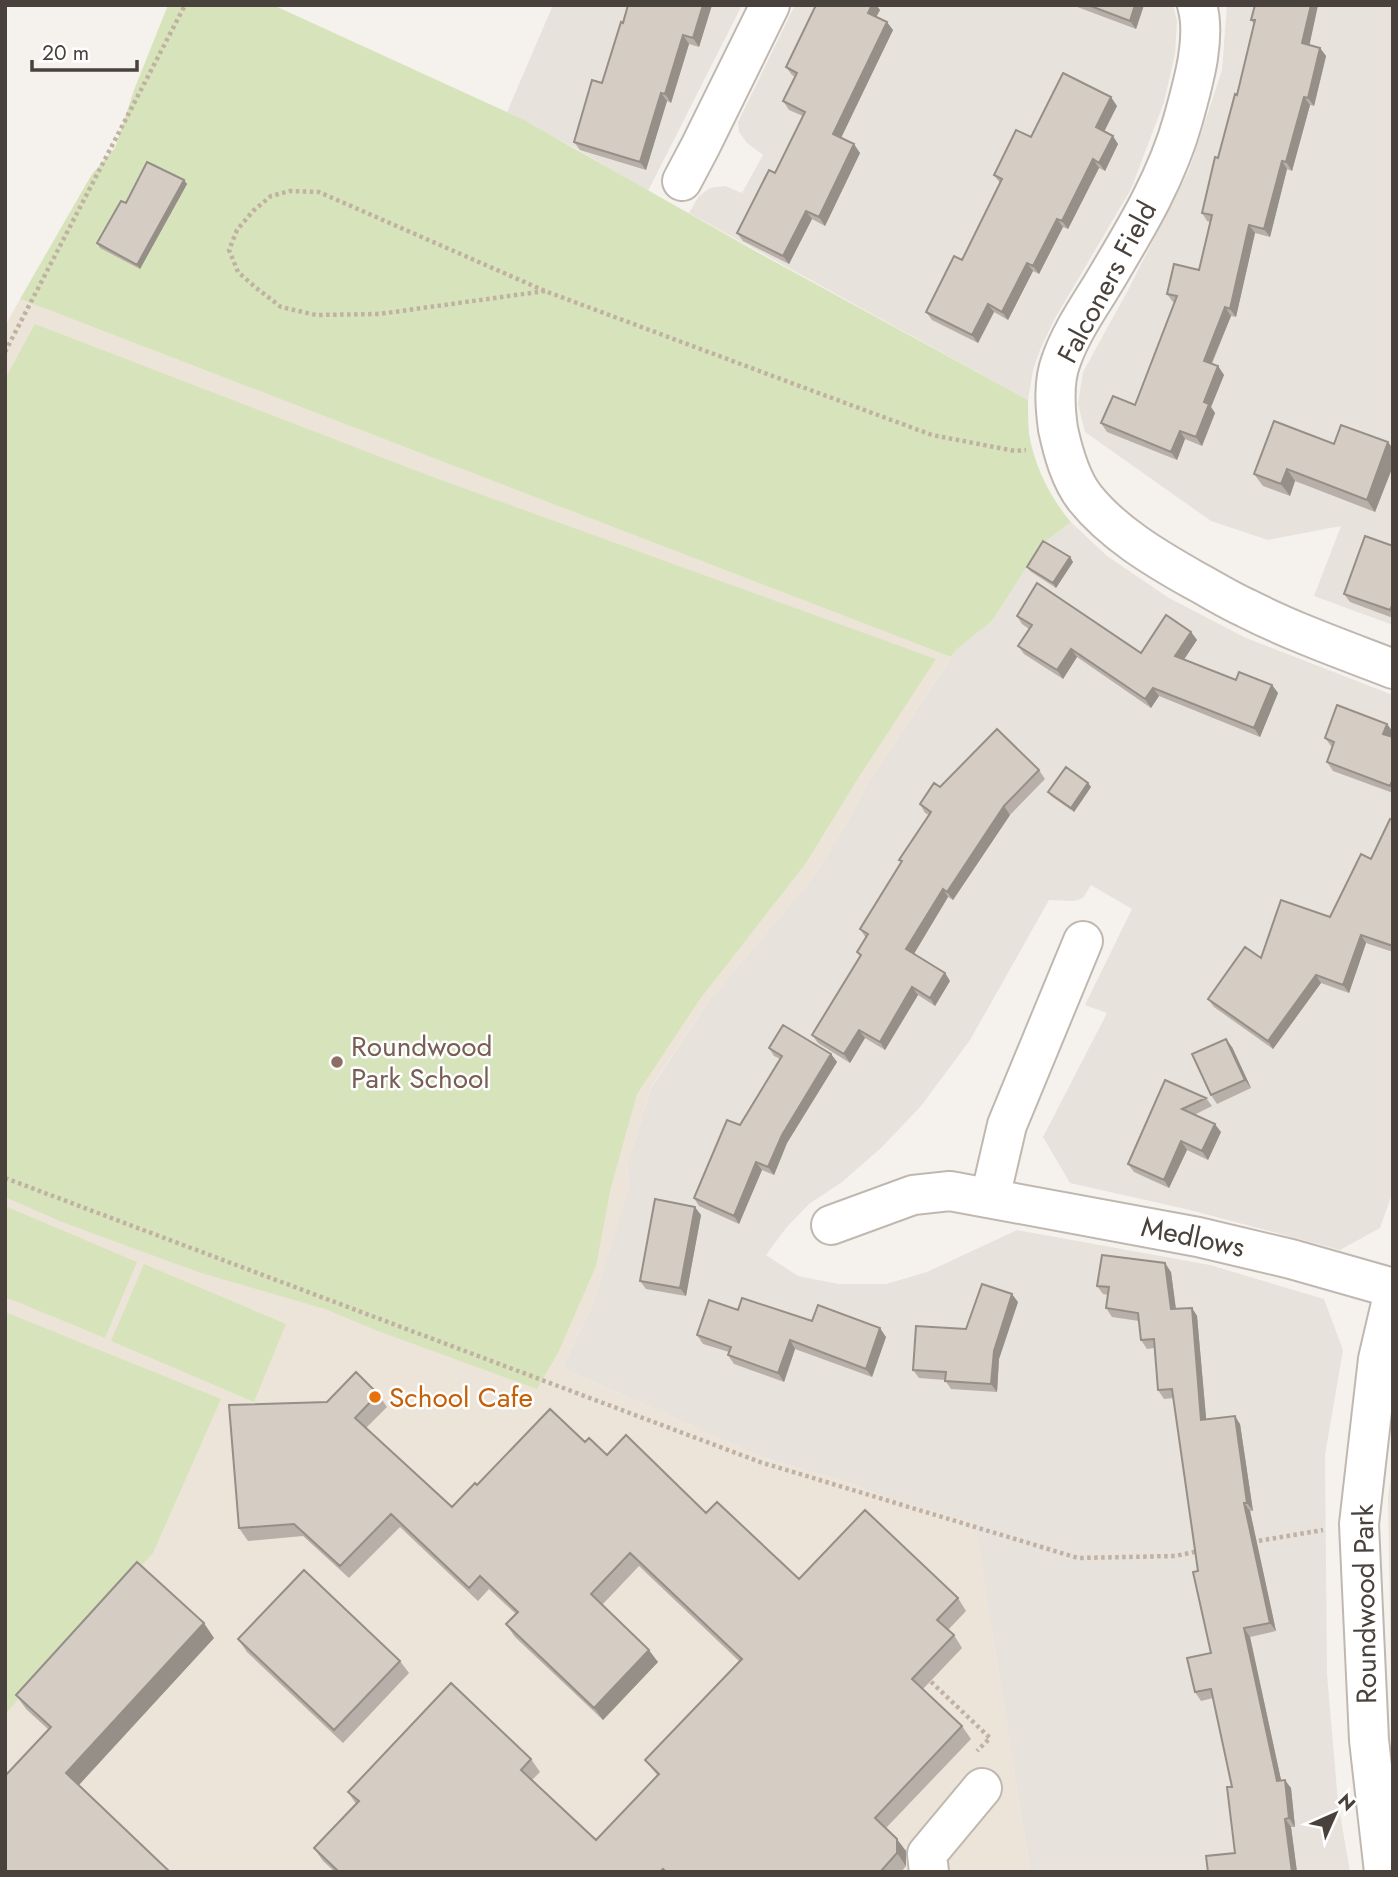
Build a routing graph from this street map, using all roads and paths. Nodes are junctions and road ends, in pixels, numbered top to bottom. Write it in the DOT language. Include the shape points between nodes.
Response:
graph roads {
  1 [pos="185,5"];
  2 [pos="770,5"];
  3 [pos="1197,5"];
  4 [pos="682,181"];
  5 [pos="545,291"];
  6 [pos="5,352"];
  7 [pos="1062,448"];
  8 [pos="1393,669"];
  9 [pos="1083,941"];
  10 [pos="5,1178"];
  11 [pos="990,1198"];
  12 [pos="831,1225"];
  13 [pos="1393,1288"];
  14 [pos="1393,1295"];
  15 [pos="1359,1524"];
  16 [pos="1240,1544"];
  17 [pos="1201,1551"];
  18 [pos="920,1671"];
  19 [pos="982,1788"];
  20 [pos="929,1872"];
  21 [pos="1384,1872"];
  1 -- 6 [label="path"];
  2 -- 4 [label="street"];
  3 -- 7 [label="street, Falconers Field" via="1199,45 1176,144 1143,217 1060,363 1055,388"];
  5 -- 5 [label="path" via="319,192 271,196 237,230 229,250 238,272 281,307 316,315 379,314"];
  5 -- 7 [label="path" via="932,435 1015,451"];
  7 -- 8 [label="street, Falconers Field" via="1083,495 1098,512 1167,565 1246,608"];
  9 -- 11 [label="street" via="1007,1125"];
  10 -- 17 [label="path" via="760,1462 1078,1558 1175,1556"];
  11 -- 12 [label="street, Medlows" via="950,1191 913,1195"];
  11 -- 13 [label="street, Medlows" via="1198,1237"];
  14 -- 15 [label="street, Roundwood Park" via="1378,1359"];
  15 -- 16 [label="path"];
  15 -- 21 [label="street, Roundwood Park" via="1368,1741"];
  18 -- 19 [label="path" via="990,1738 974,1754"];
  19 -- 20 [label="street" via="927,1854"];
}
